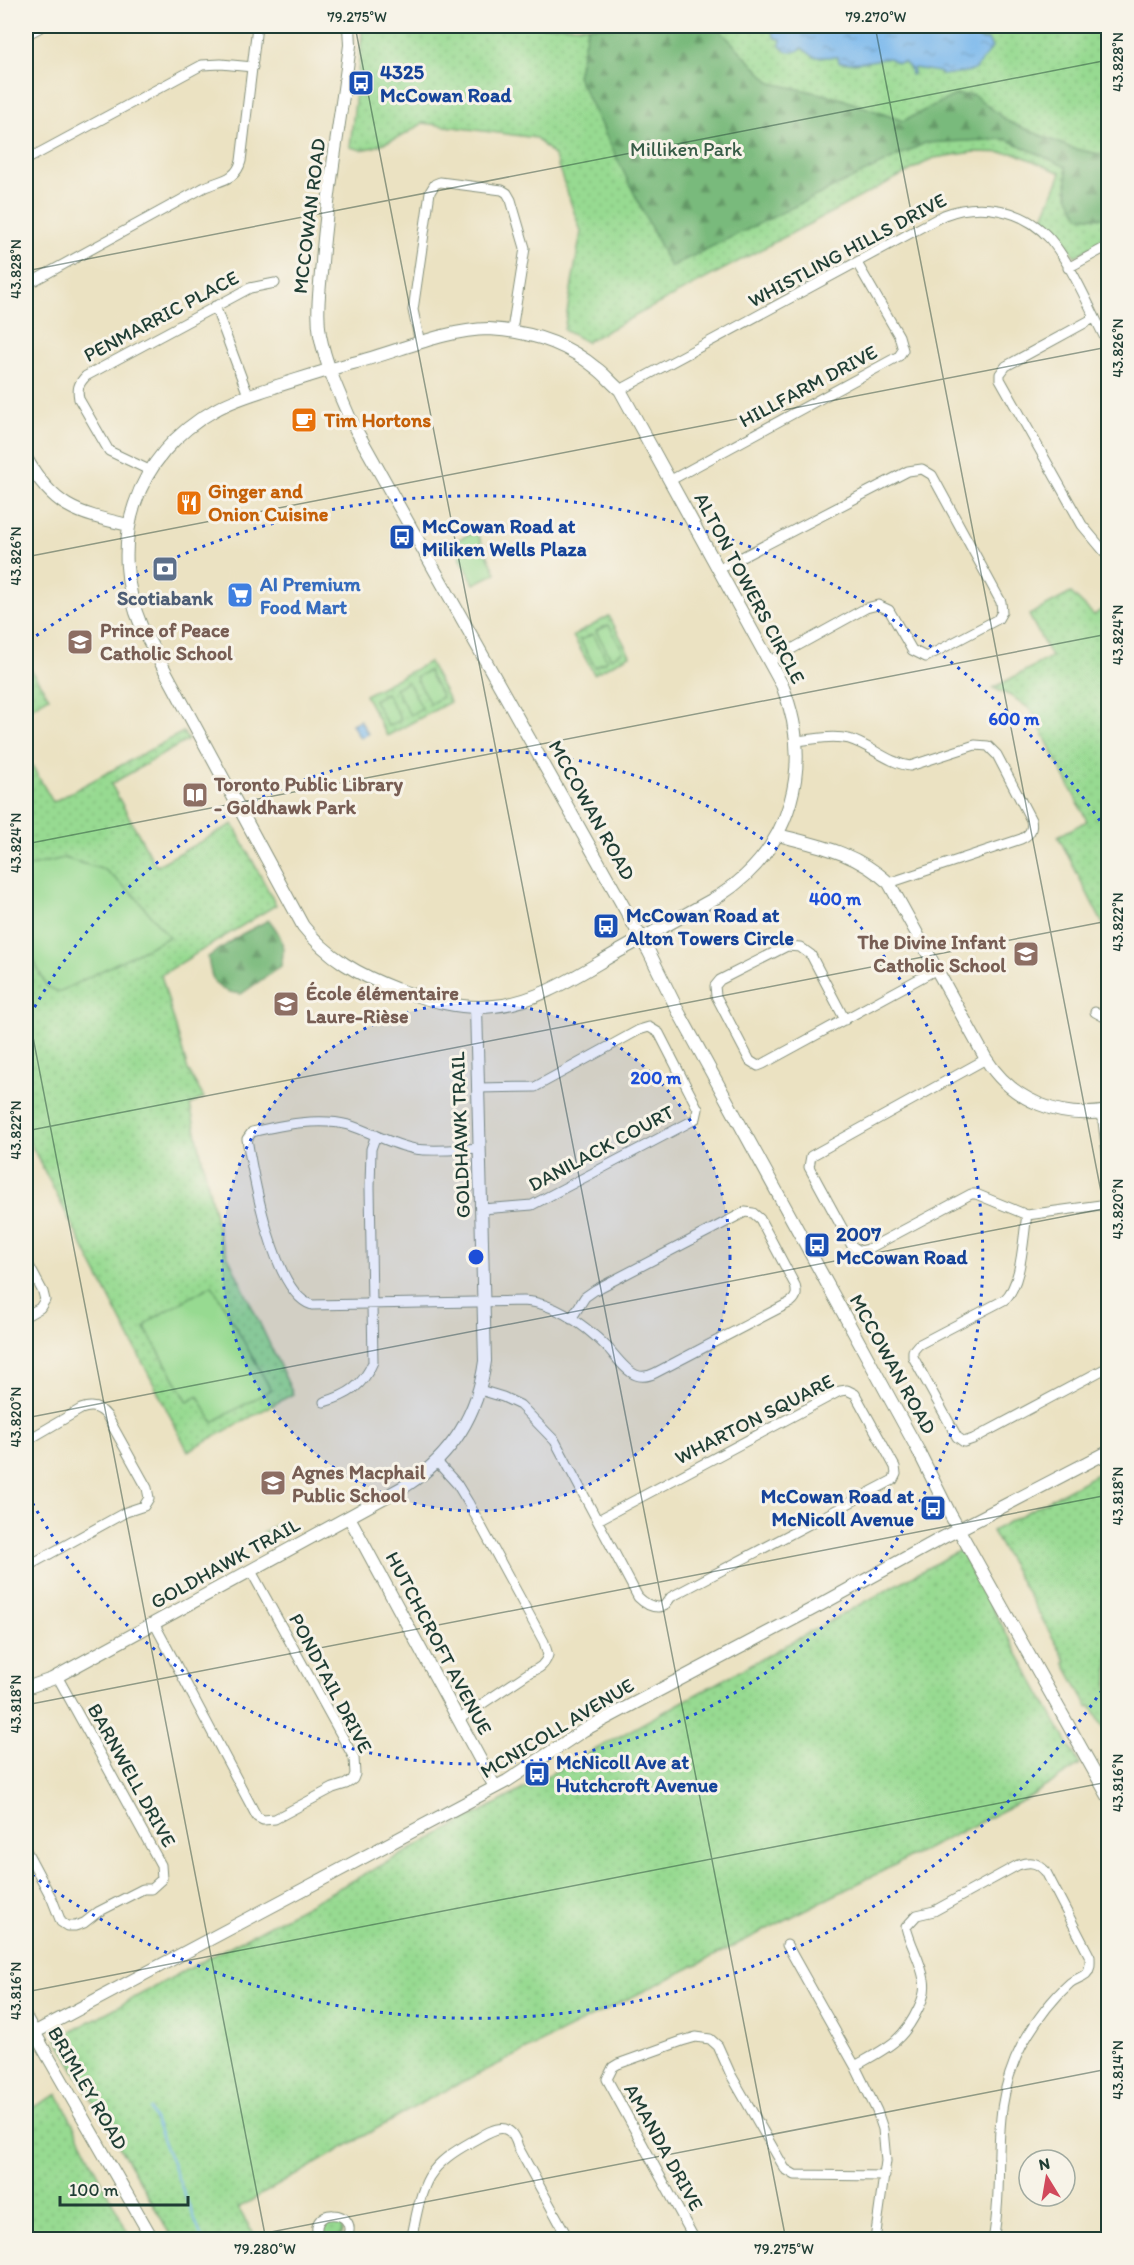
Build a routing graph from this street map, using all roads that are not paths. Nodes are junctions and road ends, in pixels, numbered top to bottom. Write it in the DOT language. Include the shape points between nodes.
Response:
graph roads {
  1 [pos="43,26"];
  2 [pos="256,26"];
  3 [pos="349,26"];
  4 [pos="26,35"];
  5 [pos="253,67"];
  6 [pos="26,160"];
  7 [pos="1108,246"];
  8 [pos="857,263"];
  9 [pos="1068,268"];
  10 [pos="275,283"];
  11 [pos="26,285"];
  12 [pos="215,306"];
  13 [pos="1094,318"];
  14 [pos="512,330"];
  15 [pos="420,343"];
  16 [pos="1108,344"];
  17 [pos="329,370"];
  18 [pos="620,390"];
  19 [pos="248,395"];
  20 [pos="26,458"];
  21 [pos="149,470"];
  22 [pos="671,480"];
  23 [pos="128,525"];
  24 [pos="1108,556"];
  25 [pos="719,569"];
  26 [pos="770,661"];
  27 [pos="797,741"];
  28 [pos="778,835"];
  29 [pos="889,883"];
  30 [pos="642,938"];
  31 [pos="937,969"];
  32 [pos="476,1007"];
  33 [pos="1095,1012"];
  34 [pos="1108,1019"];
  35 [pos="844,1020"];
  36 [pos="986,1059"];
  37 [pos="478,1088"];
  38 [pos="1105,1112"];
  39 [pos="376,1135"];
  40 [pos="480,1148"];
  41 [pos="1108,1162"];
  42 [pos="1108,1204"];
  43 [pos="482,1209"];
  44 [pos="1027,1215"];
  45 [pos="26,1260"];
  46 [pos="484,1302"];
  47 [pos="374,1304"];
  48 [pos="26,1316"];
  49 [pos="571,1319"];
  50 [pos="1108,1367"];
  51 [pos="480,1390"];
  52 [pos="324,1402"];
  53 [pos="26,1441"];
  54 [pos="1108,1452"];
  55 [pos="437,1462"];
  56 [pos="349,1517"];
  57 [pos="598,1520"];
  58 [pos="959,1529"];
  59 [pos="26,1567"];
  60 [pos="251,1571"];
  61 [pos="154,1623"];
  62 [pos="57,1676"];
  63 [pos="26,1688"];
  64 [pos="458,1720"];
  65 [pos="495,1787"];
  66 [pos="1108,1796"];
  67 [pos="26,1850"];
  68 [pos="787,1945"];
  69 [pos="26,2018"];
  70 [pos="29,2035"];
  71 [pos="855,2066"];
  72 [pos="1108,2148"];
  73 [pos="885,2176"];
  74 [pos="153,2240"];
  75 [pos="320,2240"];
  76 [pos="346,2240"];
  77 [pos="411,2240"];
  78 [pos="569,2240"];
  79 [pos="695,2240"];
  80 [pos="875,2240"];
  81 [pos="993,2240"];
  82 [pos="1104,2240"];
  1 -- 4 [label="street"];
  2 -- 5 [label="street"];
  3 -- 17 [label="street, MCCOWAN ROAD" via="349,54 326,209 319,305 320,333"];
  5 -- 6 [label="street" via="202,65"];
  5 -- 11 [label="street" via="236,174 218,180"];
  7 -- 9 [label="street"];
  8 -- 9 [label="street, WHISTLING HILLS DRIVE" via="944,215 980,208 1009,213 1031,223 1050,239"];
  8 -- 18 [label="street, WHISTLING HILLS DRIVE"];
  8 -- 22 [label="street, HILLFARM DRIVE" via="899,336 903,350 899,356"];
  9 -- 13 [label="street, WHISTLING HILLS DRIVE"];
  10 -- 12 [label="street, PENMARRIC PLACE" via="250,288"];
  12 -- 19 [label="street"];
  12 -- 21 [label="street, PENMARRIC PLACE" via="86,376 78,386 80,399 104,445 115,455"];
  13 -- 16 [label="street, WHISTLING HILLS DRIVE"];
  13 -- 24 [label="street" via="1006,366 1000,379 1077,517"];
  14 -- 15 [label="street, ALTON TOWERS CIRCLE" via="479,329"];
  14 -- 15 [label="street" via="525,248 510,196 502,190 440,182 430,192 413,305"];
  14 -- 18 [label="street, ALTON TOWERS CIRCLE" via="568,349 596,367"];
  15 -- 17 [label="street, ALTON TOWERS CIRCLE"];
  17 -- 19 [label="street, ALTON TOWERS CIRCLE"];
  17 -- 30 [label="street, MCCOWAN ROAD" via="351,421"];
  18 -- 22 [label="street, ALTON TOWERS CIRCLE"];
  19 -- 21 [label="street, ALTON TOWERS CIRCLE" via="199,420 171,443"];
  20 -- 23 [label="street" via="46,489 63,504 88,516"];
  21 -- 23 [label="street, ALTON TOWERS CIRCLE"];
  22 -- 25 [label="street, ALTON TOWERS CIRCLE"];
  23 -- 32 [label="street, ALTON TOWERS CIRCLE" via="126,573 142,628 303,926 329,954 366,977 422,998"];
  25 -- 26 [label="street, ALTON TOWERS CIRCLE"];
  25 -- 26 [label="street" via="918,469 932,476 1001,602 998,619 926,657 912,650 889,609 878,605"];
  26 -- 27 [label="street, ALTON TOWERS CIRCLE" via="790,705"];
  27 -- 28 [label="street, ALTON TOWERS CIRCLE" via="793,794"];
  27 -- 29 [label="street" via="847,739 910,766 975,746 988,746 997,755 1031,819 1028,835"];
  28 -- 29 [label="street" via="851,856"];
  28 -- 30 [label="street, ALTON TOWERS CIRCLE" via="734,885"];
  29 -- 31 [label="street"];
  30 -- 32 [label="street, ALTON TOWERS CIRCLE" via="534,997 507,1005"];
  30 -- 58 [label="street, MCCOWAN ROAD"];
  31 -- 35 [label="street"];
  31 -- 36 [label="street"];
  32 -- 37 [label="street, GOLDHAWK TRAIL"];
  33 -- 34 [label="street"];
  35 -- 35 [label="street" via="811,954 800,947 787,946 715,986 716,996 750,1061 758,1066"];
  36 -- 38 [label="street" via="1014,1090 1037,1104 1069,1113"];
  36 -- 44 [label="street" via="814,1153 809,1158 809,1167 852,1246 860,1251 971,1194"];
  37 -- 40 [label="street, GOLDHAWK TRAIL"];
  37 -- 43 [label="street, DANILACK COURT" via="535,1087 650,1027 659,1033 698,1114 692,1121 532,1205"];
  38 -- 41 [label="street"];
  39 -- 40 [label="street" via="414,1149"];
  39 -- 47 [label="street" via="370,1168"];
  39 -- 47 [label="street" via="338,1123 297,1123 252,1132 247,1139 269,1240 297,1296 312,1305"];
  40 -- 43 [label="street, GOLDHAWK TRAIL"];
  42 -- 44 [label="street"];
  43 -- 46 [label="street, GOLDHAWK TRAIL"];
  44 -- 50 [label="street" via="1016,1283 1010,1294 918,1345 913,1357 957,1437 964,1442"];
  45 -- 48 [label="street" via="45,1300"];
  46 -- 47 [label="street"];
  46 -- 49 [label="street" via="540,1303"];
  46 -- 51 [label="street, GOLDHAWK TRAIL" via="485,1361"];
  47 -- 52 [label="street" via="375,1354 366,1378 353,1390"];
  49 -- 49 [label="street" via="632,1373 646,1376 791,1302 797,1293 760,1219 745,1212 595,1290 585,1297"];
  51 -- 55 [label="street, GOLDHAWK TRAIL" via="453,1445"];
  51 -- 57 [label="street, WHARTON SQUARE" via="520,1406 555,1441"];
  53 -- 59 [label="street" via="81,1409 99,1408 147,1488 149,1498 144,1506"];
  54 -- 58 [label="street, MCNICOLL AVENUE"];
  55 -- 56 [label="street, GOLDHAWK TRAIL" via="407,1485"];
  55 -- 64 [label="street" via="468,1502 548,1655 539,1669"];
  56 -- 60 [label="street, GOLDHAWK TRAIL"];
  56 -- 64 [label="street, HUTCHCROFT AVENUE"];
  57 -- 57 [label="street, WHARTON SQUARE" via="840,1391 855,1394 895,1467 893,1480 671,1597 660,1607 638,1597"];
  58 -- 65 [label="street, MCNICOLL AVENUE" via="584,1730"];
  58 -- 66 [label="street, MCCOWAN ROAD"];
  60 -- 61 [label="street, GOLDHAWK TRAIL"];
  60 -- 61 [label="street, PONDTAIL DRIVE" via="354,1758 355,1774 346,1784 274,1819 257,1817"];
  61 -- 62 [label="street, GOLDHAWK TRAIL"];
  62 -- 63 [label="street, GOLDHAWK TRAIL"];
  62 -- 67 [label="street, BARNWELL DRIVE" via="161,1865 162,1879 151,1889 143,1889 84,1923 67,1926 61,1922"];
  64 -- 65 [label="street, HUTCHCROFT AVENUE"];
  65 -- 70 [label="street, MCNICOLL AVENUE"];
  68 -- 71 [label="street"];
  69 -- 70 [label="street, BRIMLEY ROAD"];
  70 -- 74 [label="street, BRIMLEY ROAD"];
  71 -- 73 [label="street" via="883,2129"];
  71 -- 81 [label="street" via="900,2038 921,2002 925,1982 909,1940 906,1926 910,1921 1018,1865 1029,1861 1040,1864 1090,1957 1090,1968 1040,2014 1008,2079 1000,2113"];
  72 -- 82 [label="street"];
  73 -- 79 [label="street, AMANDA DRIVE" via="795,2175 785,2169 718,2046 710,2039 696,2037 673,2044 618,2064 607,2079"];
  73 -- 80 [label="street"];
  75 -- 76 [label="street" via="319,2222 333,2214 346,2221 350,2231"];
  77 -- 78 [label="street" via="424,2188 436,2167 488,2132 502,2129 516,2139"];
}
